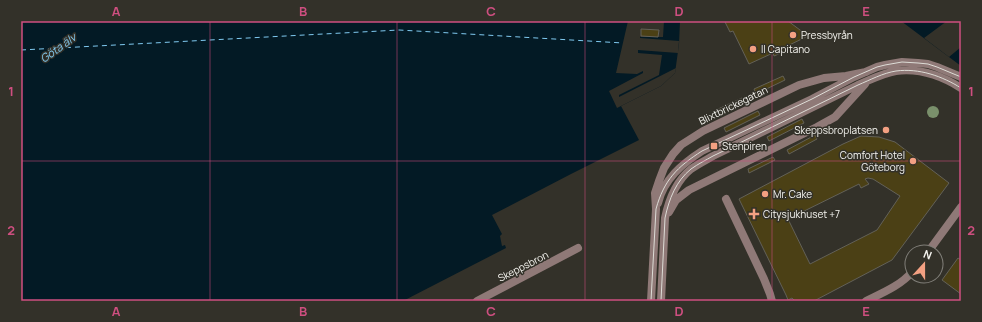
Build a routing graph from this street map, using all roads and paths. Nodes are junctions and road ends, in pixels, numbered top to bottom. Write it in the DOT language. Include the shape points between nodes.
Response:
graph roads {
  1 [pos="868,76"];
  2 [pos="961,77"];
  3 [pos="961,88"];
  4 [pos="726,199"];
  5 [pos="961,207"];
  6 [pos="656,209"];
  7 [pos="665,218"];
  8 [pos="934,244"];
  9 [pos="578,248"];
  10 [pos="904,280"];
  11 [pos="477,301"];
  12 [pos="651,301"];
  13 [pos="661,301"];
  14 [pos="772,301"];
  15 [pos="866,301"];
  1 -- 2 [label="street, Blixtbrickegatan" via="877,67 892,63 918,63 937,67"];
  1 -- 3 [label="street, Blixtbrickegatan" via="897,71 915,72 941,78"];
  1 -- 6 [label="street, Blixtbrickegatan" via="854,77 688,160 668,180"];
  1 -- 6 [label="street, Blixtbrickegatan" via="824,78 799,85 691,138 681,145 664,168 655,193"];
  1 -- 7 [label="street, Blixtbrickegatan" via="835,117 689,190 676,200"];
  1 -- 7 [label="street, Blixtbrickegatan" via="692,168 671,196"];
  4 -- 14 [label="street"];
  5 -- 8 [label="street"];
  6 -- 12 [label="street, Blixtbrickegatan"];
  7 -- 13 [label="street, Blixtbrickegatan"];
  9 -- 11 [label="street, Skeppsbron"];
  10 -- 15 [label="street"];
}
